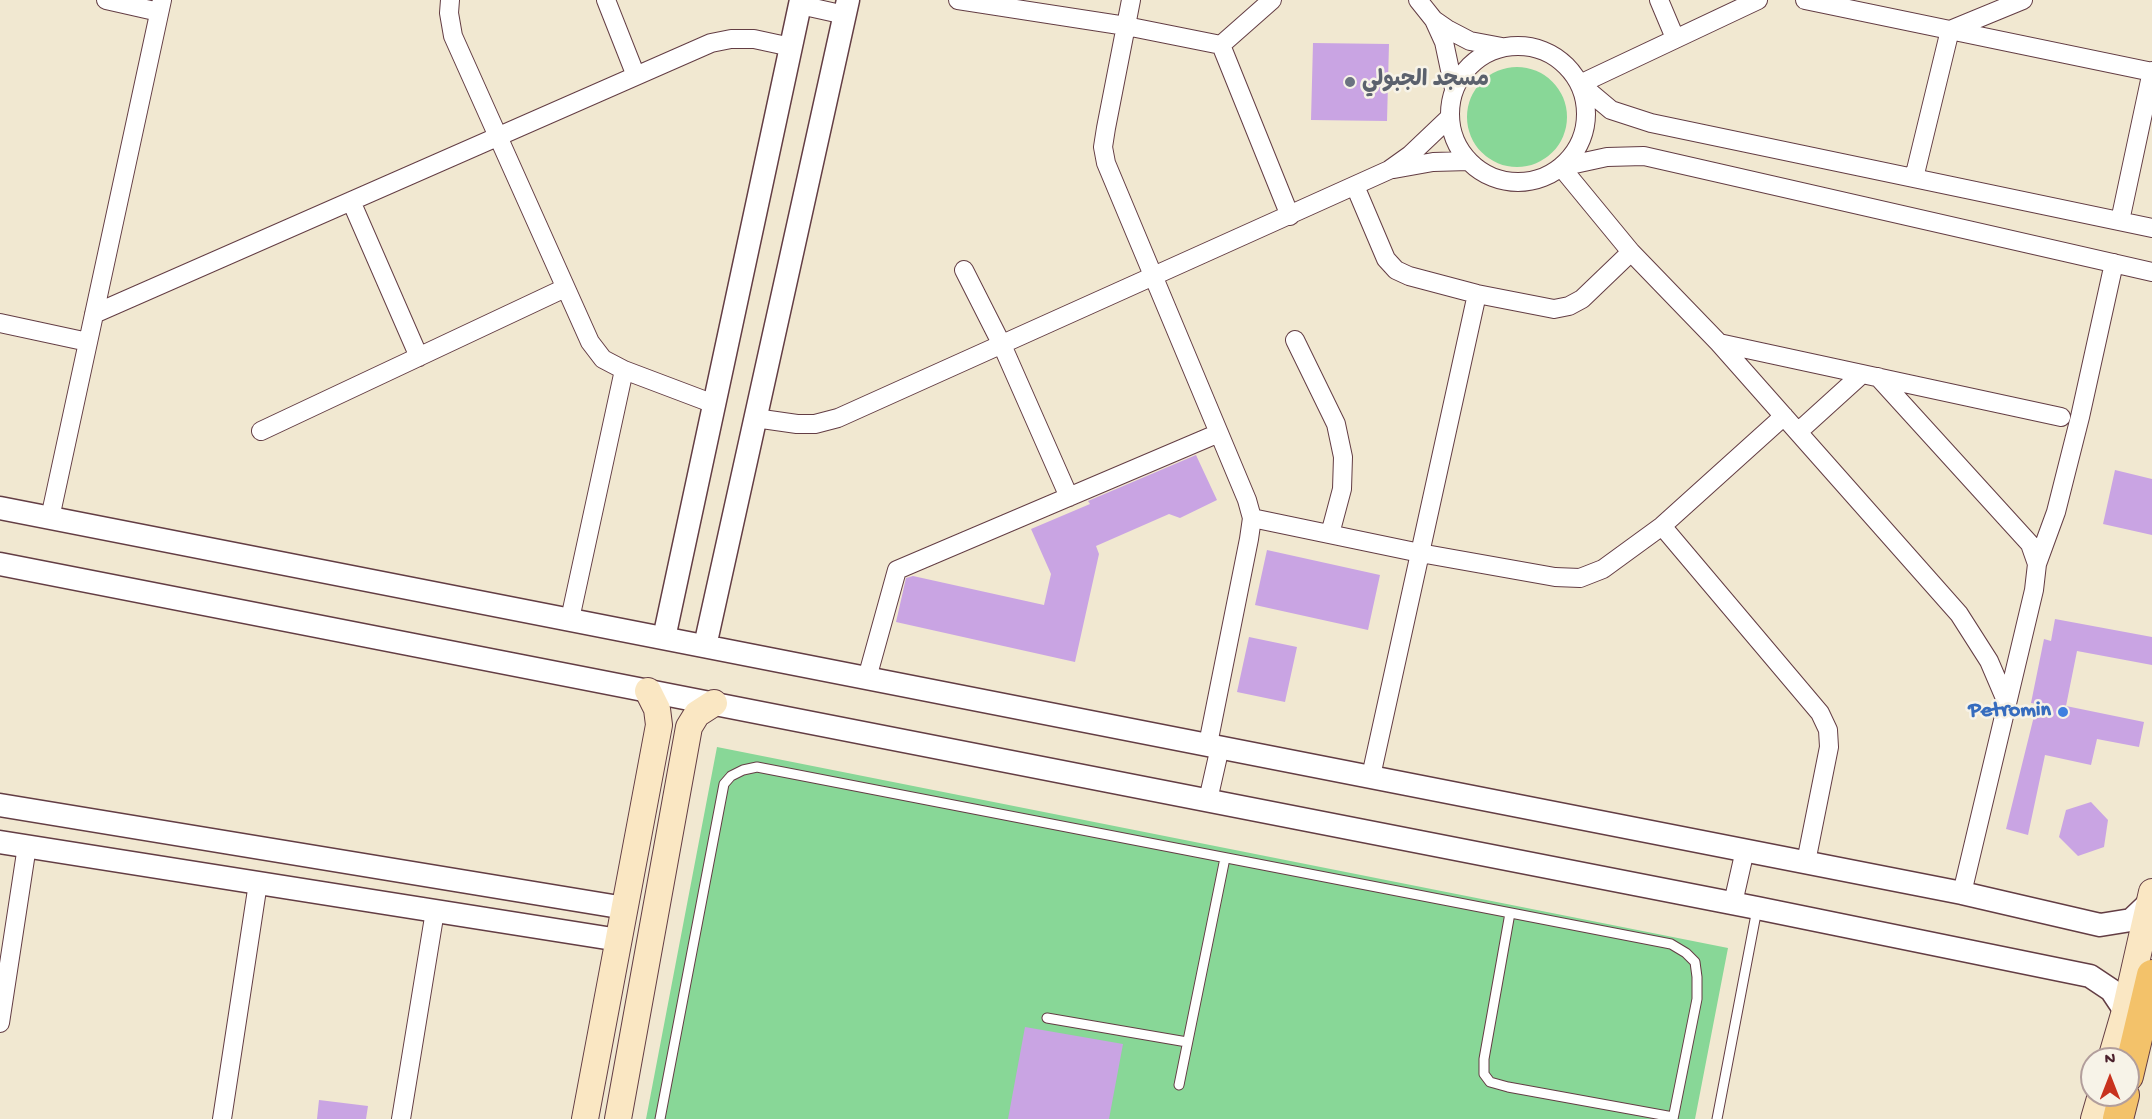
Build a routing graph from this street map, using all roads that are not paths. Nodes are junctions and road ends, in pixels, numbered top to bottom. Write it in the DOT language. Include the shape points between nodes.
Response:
graph roads {
  1 [pos="106,0"];
  2 [pos="450,0"];
  3 [pos="606,0"];
  4 [pos="958,0"];
  5 [pos="1131,0"];
  6 [pos="1272,0"];
  7 [pos="1418,0"];
  8 [pos="1659,0"];
  9 [pos="1758,0"];
  10 [pos="1805,0"];
  11 [pos="2023,0"];
  12 [pos="801,2"];
  13 [pos="161,6"];
  14 [pos="847,8"];
  15 [pos="1434,20"];
  16 [pos="1126,26"];
  17 [pos="1950,30"];
  18 [pos="1675,38"];
  19 [pos="1221,45"];
  20 [pos="791,47"];
  21 [pos="1503,47"];
  22 [pos="2152,71"];
  23 [pos="636,76"];
  24 [pos="1580,84"];
  25 [pos="1454,89"];
  26 [pos="1450,117"];
  27 [pos="498,137"];
  28 [pos="1469,161"];
  29 [pos="1561,167"];
  30 [pos="1389,170"];
  31 [pos="1914,178"];
  32 [pos="1355,186"];
  33 [pos="351,201"];
  34 [pos="1290,216"];
  35 [pos="2120,221"];
  36 [pos="2152,228"];
  37 [pos="1631,252"];
  38 [pos="2114,263"];
  39 [pos="964,270"];
  40 [pos="2152,272"];
  41 [pos="1154,277"];
  42 [pos="566,288"];
  43 [pos="1477,294"];
  44 [pos="94,314"];
  45 [pos="0,323"];
  46 [pos="1295,340"];
  47 [pos="88,342"];
  48 [pos="1719,343"];
  49 [pos="1002,345"];
  50 [pos="419,357"];
  51 [pos="624,370"];
  52 [pos="1870,376"];
  53 [pos="714,404"];
  54 [pos="1784,416"];
  55 [pos="2061,417"];
  56 [pos="755,418"];
  57 [pos="261,431"];
  58 [pos="1798,432"];
  59 [pos="1219,433"];
  60 [pos="1069,497"];
  61 [pos="0,508"];
  62 [pos="50,518"];
  63 [pos="1252,518"];
  64 [pos="1662,526"];
  65 [pos="1330,534"];
  66 [pos="1420,553"];
  67 [pos="0,564"];
  68 [pos="2037,564"];
  69 [pos="570,620"];
  70 [pos="664,638"];
  71 [pos="705,646"];
  72 [pos="867,678"];
  73 [pos="648,691"];
  74 [pos="714,703"];
  75 [pos="2007,703"];
  76 [pos="1214,745"];
  77 [pos="1371,776"];
  78 [pos="1208,800"];
  79 [pos="0,805"];
  80 [pos="129,827"];
  81 [pos="0,842"];
  82 [pos="27,846"];
  83 [pos="1745,850"];
  84 [pos="1225,858"];
  85 [pos="123,861"];
  86 [pos="1806,862"];
  87 [pos="258,883"];
  88 [pos="1962,892"];
  89 [pos="2151,897"];
  90 [pos="1733,903"];
  91 [pos="625,908"];
  92 [pos="1757,908"];
  93 [pos="435,911"];
  94 [pos="1510,913"];
  95 [pos="619,940"];
  96 [pos="2152,975"];
  97 [pos="2124,1011"];
  98 [pos="1047,1018"];
  99 [pos="0,1023"];
  100 [pos="1188,1042"];
  101 [pos="2114,1047"];
  102 [pos="2135,1047"];
  103 [pos="1179,1085"];
  104 [pos="1673,1118"];
  105 [pos="222,1119"];
  106 [pos="401,1119"];
  107 [pos="585,1119"];
  108 [pos="618,1119"];
  109 [pos="660,1119"];
  110 [pos="1717,1119"];
  1 -- 13 [label="street"];
  2 -- 27 [label="street" via="453,36"];
  3 -- 23 [label="street"];
  4 -- 16 [label="street"];
  5 -- 16 [label="street"];
  6 -- 19 [label="street"];
  7 -- 15 [label="street"];
  8 -- 18 [label="street"];
  9 -- 18 [label="street"];
  10 -- 17 [label="street"];
  11 -- 17 [label="street"];
  12 -- 14 [label="street"];
  12 -- 20 [label="street"];
  13 -- 44 [label="street"];
  14 -- 56 [label="street"];
  15 -- 21 [label="street" via="1470,41"];
  15 -- 25 [label="street" via="1444,42"];
  16 -- 19 [label="street"];
  16 -- 41 [label="street" via="1103,147 1106,163"];
  17 -- 22 [label="street"];
  17 -- 31 [label="street"];
  18 -- 24 [label="street"];
  19 -- 34 [label="street"];
  20 -- 23 [label="street" via="754,39 731,39"];
  20 -- 53 [label="street"];
  21 -- 24 [label="street" via="1526,46 1548,52 1567,66"];
  21 -- 25 [label="street" via="1482,55 1465,70"];
  22 -- 35 [label="street"];
  23 -- 27 [label="street"];
  24 -- 29 [label="street" via="1586,106 1585,129 1576,150"];
  24 -- 31 [label="street" via="1611,110 1651,123"];
  25 -- 26 [label="street"];
  26 -- 28 [label="street" via="1452,133"];
  26 -- 30 [label="street"];
  27 -- 33 [label="street"];
  27 -- 42 [label="street"];
  28 -- 29 [label="street" via="1497,179 1520,182 1542,178"];
  28 -- 30 [label="street" via="1433,162"];
  29 -- 37 [label="street"];
  29 -- 38 [label="street" via="1607,157 1644,156"];
  30 -- 32 [label="street"];
  31 -- 35 [label="street"];
  32 -- 34 [label="street"];
  32 -- 43 [label="street" via="1386,259 1395,270"];
  33 -- 44 [label="street"];
  33 -- 50 [label="street"];
  34 -- 41 [label="street"];
  35 -- 36 [label="street"];
  37 -- 43 [label="street" via="1582,299 1569,306 1554,309"];
  37 -- 48 [label="street"];
  38 -- 40 [label="street"];
  38 -- 68 [label="street" via="2056,512"];
  39 -- 49 [label="street"];
  41 -- 49 [label="street"];
  41 -- 59 [label="street"];
  42 -- 50 [label="street"];
  42 -- 51 [label="street" via="590,342 603,359"];
  43 -- 66 [label="street"];
  44 -- 47 [label="street"];
  45 -- 47 [label="street"];
  46 -- 65 [label="street" via="1336,424 1343,457 1342,489"];
  47 -- 62 [label="street"];
  48 -- 52 [label="street"];
  48 -- 54 [label="street"];
  49 -- 56 [label="street" via="838,418 797,424"];
  49 -- 60 [label="street"];
  50 -- 57 [label="street"];
  51 -- 53 [label="street"];
  51 -- 69 [label="street"];
  52 -- 55 [label="street"];
  52 -- 58 [label="street"];
  52 -- 68 [label="street" via="2030,544"];
  53 -- 70 [label="street"];
  54 -- 58 [label="street"];
  54 -- 64 [label="street"];
  56 -- 71 [label="street"];
  58 -- 75 [label="street" via="1959,614 1989,661"];
  59 -- 60 [label="street"];
  59 -- 63 [label="street"];
  60 -- 72 [label="street" via="897,570"];
  61 -- 62 [label="street"];
  62 -- 69 [label="street"];
  63 -- 65 [label="street"];
  63 -- 76 [label="street"];
  64 -- 66 [label="street" via="1603,568 1580,578"];
  64 -- 86 [label="street" via="1820,713 1828,730 1829,747"];
  65 -- 66 [label="street"];
  66 -- 77 [label="street"];
  67 -- 73 [label="street"];
  68 -- 75 [label="street"];
  69 -- 70 [label="street"];
  70 -- 71 [label="street"];
  71 -- 72 [label="street"];
  72 -- 76 [label="street"];
  73 -- 74 [label="street"];
  73 -- 91 [label="main road" via="657,709 659,725"];
  74 -- 78 [label="street"];
  74 -- 108 [label="main road" via="697,714 689,727"];
  75 -- 88 [label="street"];
  76 -- 77 [label="street"];
  76 -- 78 [label="street"];
  77 -- 83 [label="street"];
  78 -- 90 [label="street"];
  79 -- 80 [label="street"];
  80 -- 85 [label="street"];
  80 -- 91 [label="street"];
  81 -- 82 [label="street"];
  82 -- 85 [label="street"];
  82 -- 99 [label="street"];
  83 -- 86 [label="street"];
  83 -- 90 [label="street"];
  84 -- 94 [label="lane"];
  84 -- 100 [label="lane"];
  84 -- 109 [label="lane" via="757,767 742,770 724,784 721,795"];
  85 -- 87 [label="street"];
  86 -- 88 [label="street"];
  87 -- 93 [label="street"];
  87 -- 105 [label="street"];
  88 -- 89 [label="street" via="2100,925 2131,920"];
  89 -- 97 [label="main road"];
  90 -- 92 [label="street"];
  91 -- 95 [label="main road"];
  92 -- 97 [label="street" via="2090,976 2111,990"];
  92 -- 110 [label="lane"];
  93 -- 95 [label="street"];
  93 -- 106 [label="street"];
  94 -- 104 [label="lane" via="1671,944 1695,962 1697,999"];
  94 -- 104 [label="lane" via="1484,1059 1484,1074 1490,1082"];
  95 -- 107 [label="main road"];
  96 -- 102 [label="highway"];
  97 -- 101 [label="main road"];
  98 -- 100 [label="lane"];
  100 -- 103 [label="lane"];
}
